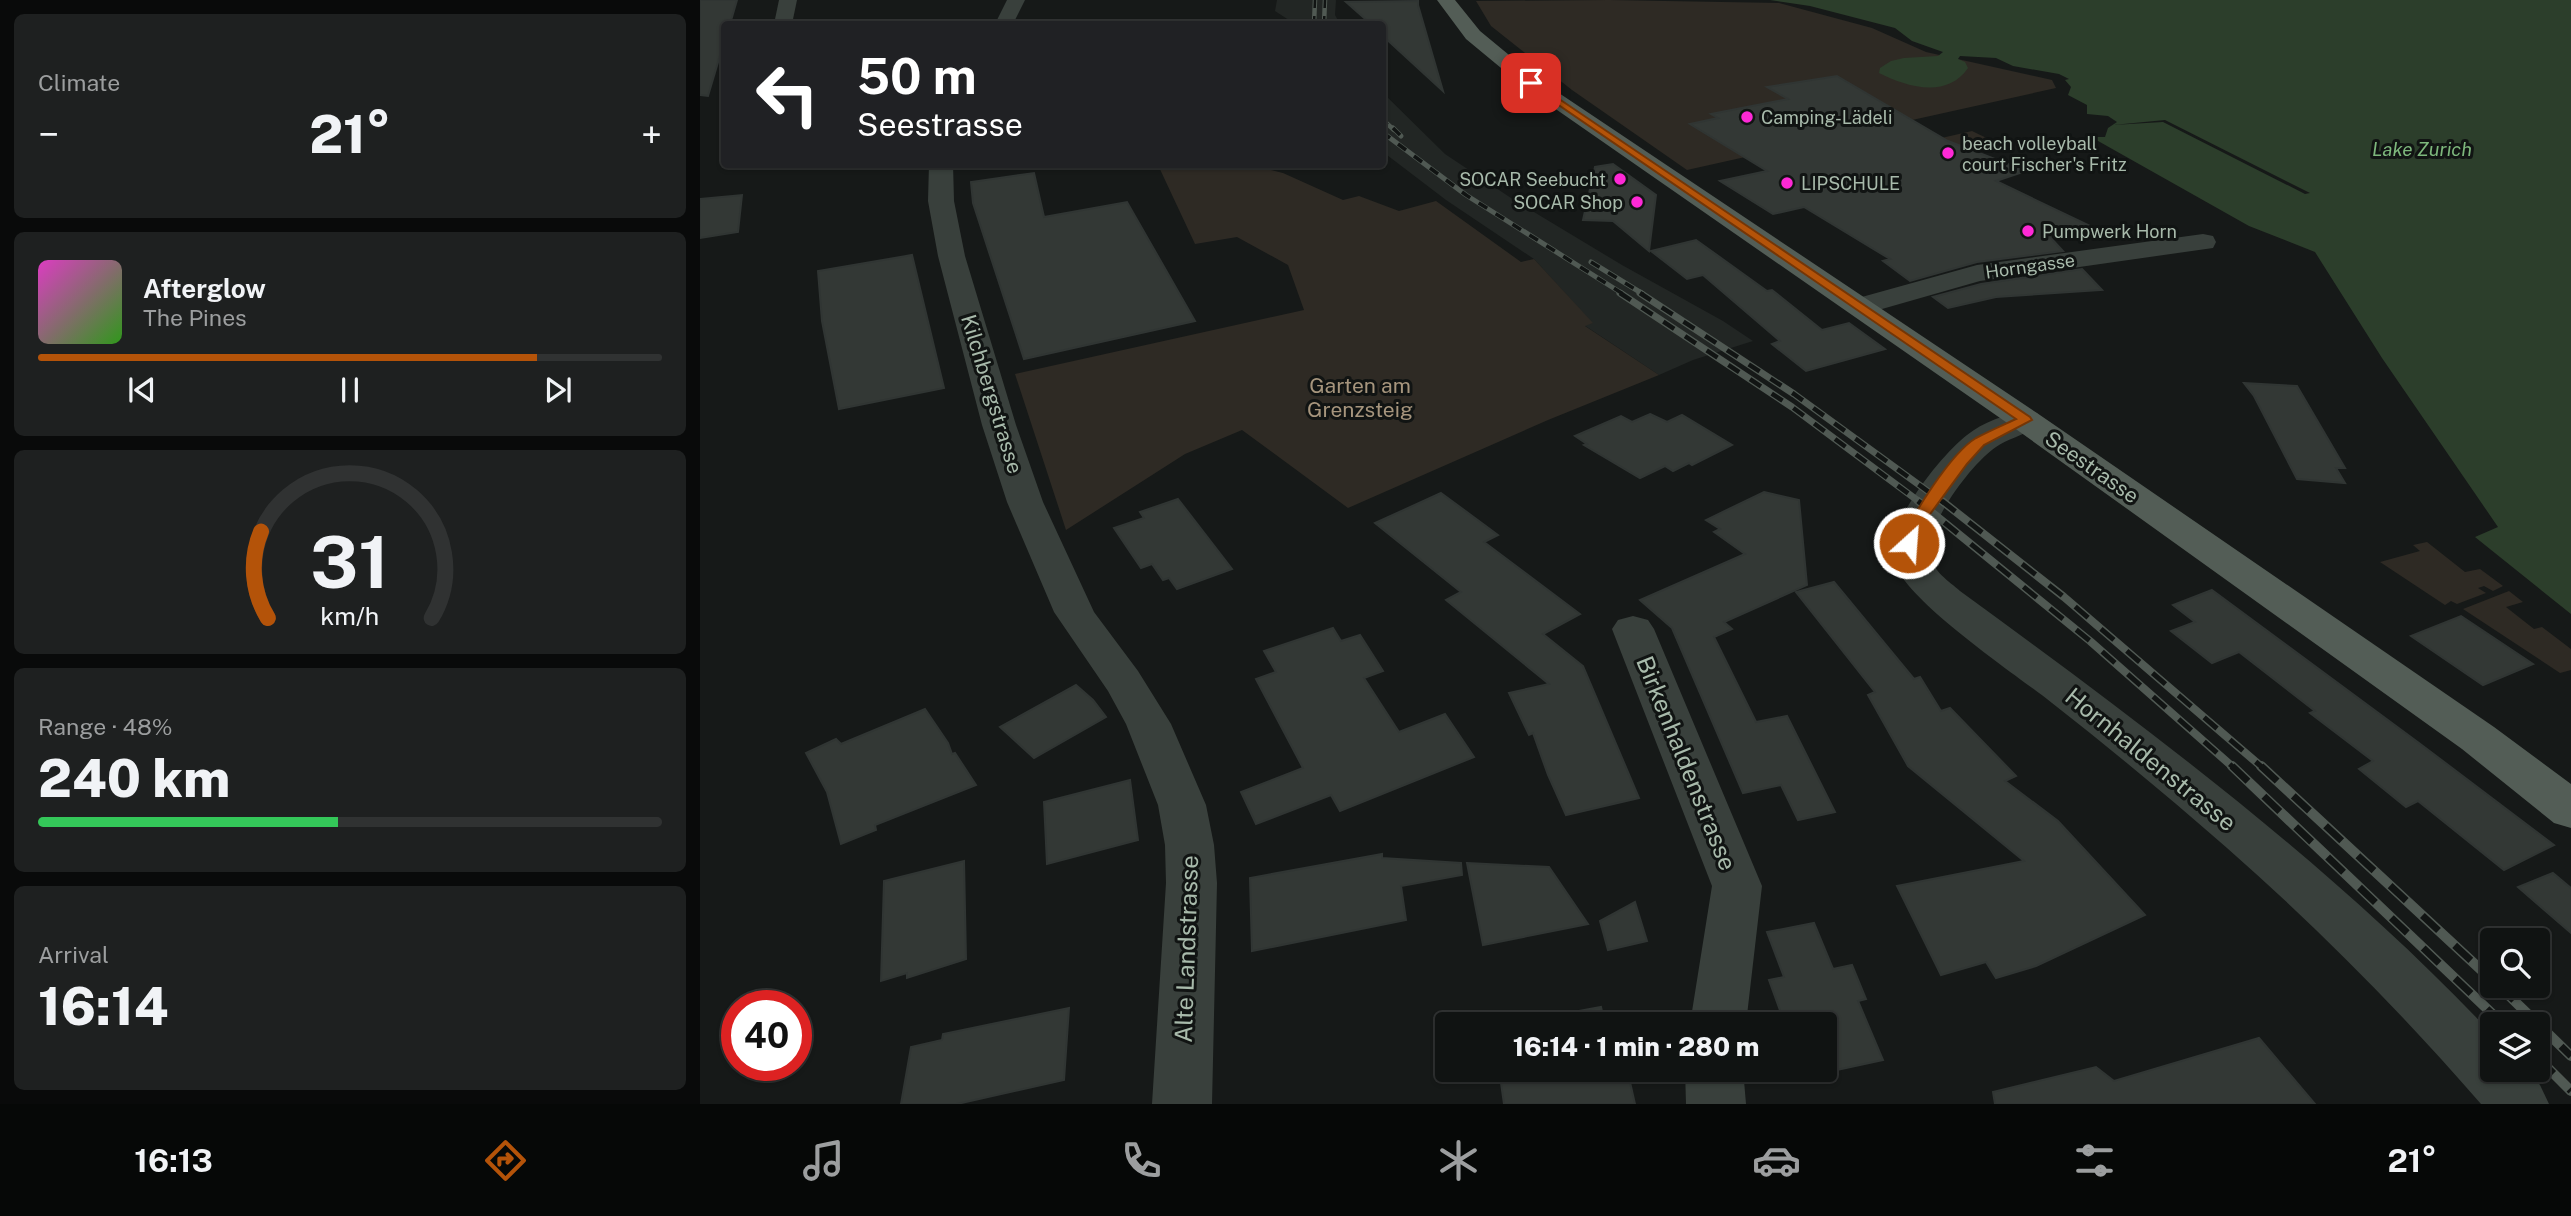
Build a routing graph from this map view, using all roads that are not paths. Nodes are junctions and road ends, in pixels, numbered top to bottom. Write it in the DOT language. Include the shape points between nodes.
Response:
graph roads {
  1 [pos="788,0"];
  2 [pos="1016,0"];
  3 [pos="1446,0"];
  4 [pos="784,21"];
  5 [pos="1006,21"];
  6 [pos="941,168"];
  7 [pos="2203,242"];
  8 [pos="1861,306"];
  9 [pos="2025,420"];
  10 [pos="1075,615"];
  11 [pos="1633,629"];
  12 [pos="2571,810"];
  13 [pos="1720,1012"];
  14 [pos="1715,1082"];
  15 [pos="1182,1104"];
  16 [pos="1716,1104"];
  17 [pos="2519,1104"];
  1 -- 4 [label="street"];
  2 -- 5 [label="street"];
  3 -- 8 [label="main road, Seestrasse" via="1464,27 1531,83"];
  6 -- 10 [label="street, Kilchbergstrasse" via="949,243 978,352 1039,541"];
  7 -- 8 [label="street, Horngasse" via="1977,273"];
  8 -- 9 [label="main road, Seestrasse"];
  9 -- 12 [label="main road, Seestrasse" via="2477,738"];
  9 -- 17 [label="street, Hornhaldenstrasse" via="1979,442 1917,520 1909,543 1917,572 1946,600 2163,765 2249,838 2374,953"];
  10 -- 15 [label="street, Alte Landstrasse" via="1124,682 1182,805 1194,865"];
  11 -- 13 [label="street, Birkenhaldenstrasse" via="1737,886"];
  14 -- 16 [label="street"];
}
